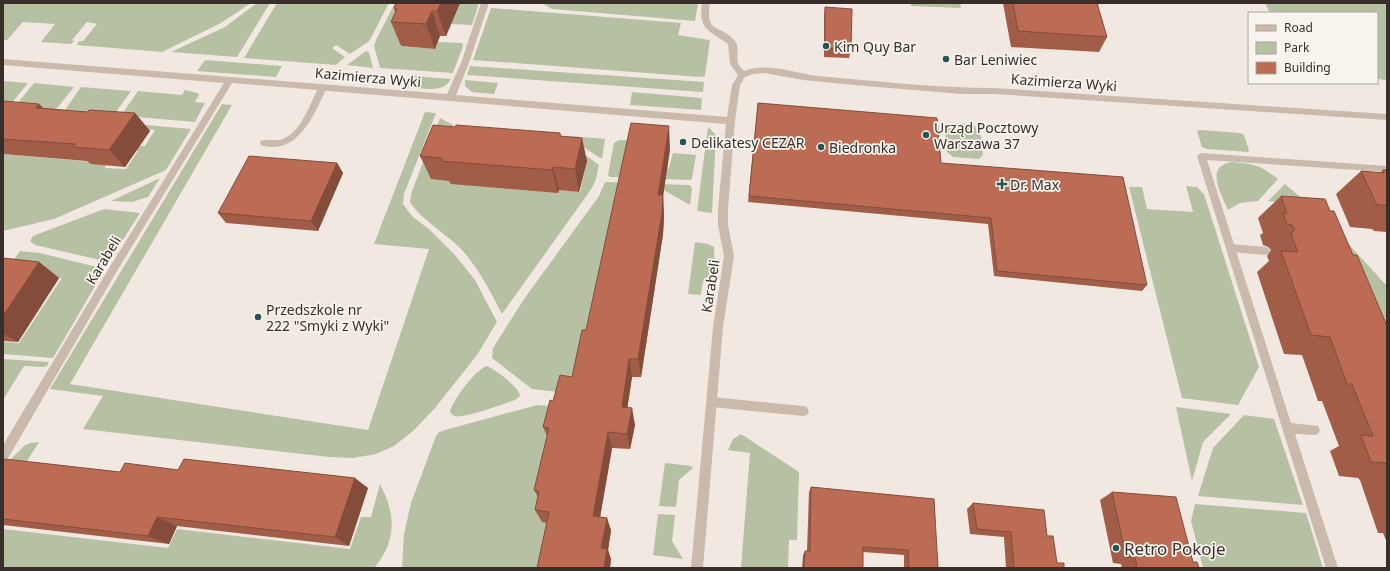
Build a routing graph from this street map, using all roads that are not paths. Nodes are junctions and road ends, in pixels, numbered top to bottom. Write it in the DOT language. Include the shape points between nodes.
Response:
graph roads {
  1 [pos="485,3"];
  2 [pos="706,3"];
  3 [pos="3,62"];
  4 [pos="742,75"];
  5 [pos="229,81"];
  6 [pos="323,87"];
  7 [pos="450,98"];
  8 [pos="1387,117"];
  9 [pos="731,121"];
  10 [pos="264,143"];
  11 [pos="1387,170"];
  12 [pos="1232,248"];
  13 [pos="1265,251"];
  14 [pos="712,402"];
  15 [pos="803,411"];
  16 [pos="1288,428"];
  17 [pos="1314,430"];
  18 [pos="3,456"];
  19 [pos="697,568"];
  20 [pos="1332,568"];
  1 -- 7 [label="street"];
  2 -- 4 [label="street" via="706,24 732,43 734,64"];
  3 -- 5 [label="street, Kazimierza Wyki"];
  4 -- 8 [label="street, Kazimierza Wyki" via="764,70 803,77 961,91 994,91"];
  4 -- 9 [label="street, Karabeli" via="736,85"];
  5 -- 6 [label="street, Kazimierza Wyki"];
  5 -- 18 [label="street, Karabeli"];
  6 -- 7 [label="street, Kazimierza Wyki"];
  6 -- 10 [label="street" via="298,132 285,142"];
  7 -- 9 [label="street, Kazimierza Wyki"];
  9 -- 14 [label="street, Karabeli" via="723,209 729,256 718,327"];
  11 -- 12 [label="street" via="1201,156"];
  12 -- 13 [label="street"];
  12 -- 16 [label="street"];
  14 -- 15 [label="street"];
  14 -- 19 [label="street, Karabeli"];
  16 -- 17 [label="street"];
  16 -- 20 [label="street"];
}
